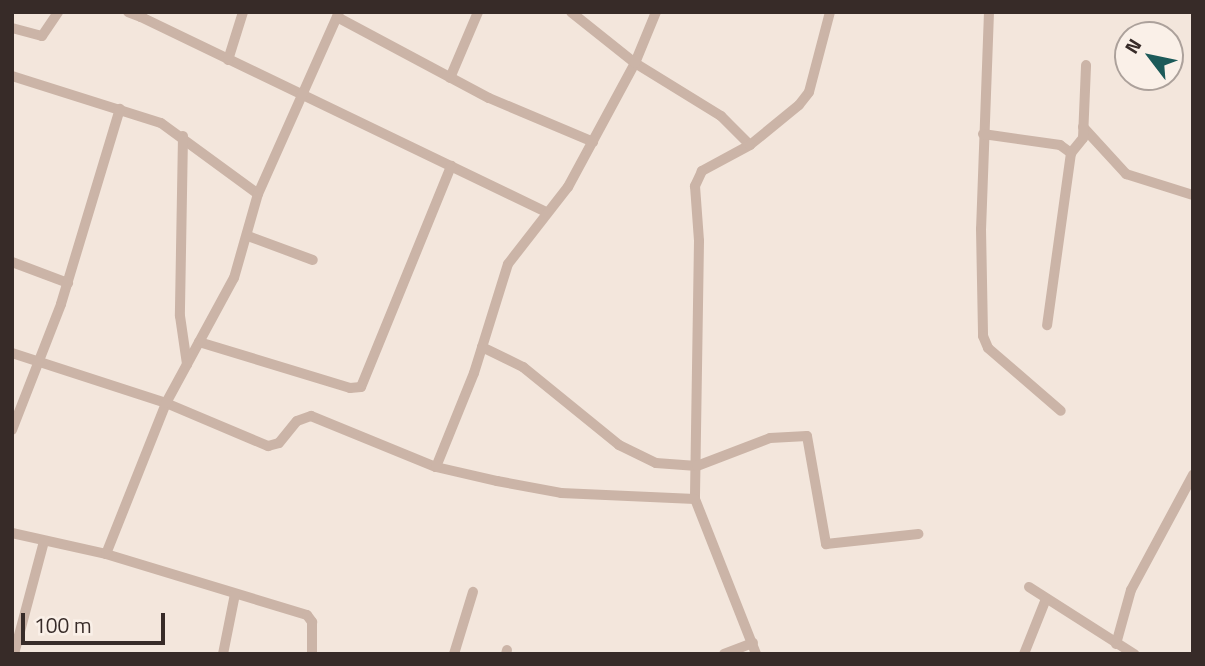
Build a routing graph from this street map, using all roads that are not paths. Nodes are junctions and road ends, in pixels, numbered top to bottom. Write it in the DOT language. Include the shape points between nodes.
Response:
graph roads {
  1 [pos="58,12"];
  2 [pos="128,12"];
  3 [pos="243,12"];
  4 [pos="478,12"];
  5 [pos="570,12"];
  6 [pos="656,12"];
  7 [pos="830,12"];
  8 [pos="989,12"];
  9 [pos="142,15"];
  10 [pos="338,15"];
  11 [pos="12,28"];
  12 [pos="228,60"];
  13 [pos="635,63"];
  14 [pos="1086,65"];
  15 [pos="12,76"];
  16 [pos="450,78"];
  17 [pos="301,94"];
  18 [pos="120,109"];
  19 [pos="1083,127"];
  20 [pos="983,134"];
  21 [pos="183,136"];
  22 [pos="593,142"];
  23 [pos="750,145"];
  24 [pos="1071,153"];
  25 [pos="451,166"];
  26 [pos="258,194"];
  27 [pos="1193,195"];
  28 [pos="546,212"];
  29 [pos="248,236"];
  30 [pos="313,260"];
  31 [pos="12,262"];
  32 [pos="68,283"];
  33 [pos="1047,326"];
  34 [pos="199,342"];
  35 [pos="482,347"];
  36 [pos="12,353"];
  37 [pos="38,363"];
  38 [pos="187,365"];
  39 [pos="166,403"];
  40 [pos="1061,411"];
  41 [pos="12,430"];
  42 [pos="697,466"];
  43 [pos="436,467"];
  44 [pos="1193,475"];
  45 [pos="695,499"];
  46 [pos="12,533"];
  47 [pos="918,534"];
  48 [pos="44,541"];
  49 [pos="106,554"];
  50 [pos="1028,587"];
  51 [pos="473,592"];
  52 [pos="235,594"];
  53 [pos="1046,599"];
  54 [pos="16,621"];
  55 [pos="1116,644"];
  56 [pos="755,648"];
  57 [pos="14,654"];
  58 [pos="223,654"];
  59 [pos="312,654"];
  60 [pos="454,654"];
  61 [pos="724,654"];
  62 [pos="1024,654"];
  63 [pos="1134,654"];
  1 -- 11 [label="street" via="43,36"];
  2 -- 9 [label="street"];
  3 -- 12 [label="street"];
  4 -- 16 [label="street"];
  5 -- 13 [label="street"];
  6 -- 13 [label="street"];
  7 -- 23 [label="street" via="808,92 799,105"];
  8 -- 20 [label="street"];
  9 -- 12 [label="street"];
  10 -- 16 [label="street"];
  10 -- 17 [label="street"];
  12 -- 17 [label="street"];
  13 -- 22 [label="street"];
  13 -- 23 [label="street" via="721,116"];
  14 -- 19 [label="street"];
  15 -- 18 [label="street"];
  16 -- 22 [label="street"];
  17 -- 25 [label="street"];
  17 -- 26 [label="street"];
  18 -- 21 [label="street" via="149,117"];
  18 -- 32 [label="street"];
  19 -- 24 [label="street" via="1083,138"];
  19 -- 27 [label="street" via="1126,174"];
  20 -- 24 [label="street" via="1060,145"];
  20 -- 40 [label="street" via="985,343"];
  21 -- 26 [label="street"];
  21 -- 38 [label="street" via="180,316"];
  22 -- 28 [label="street" via="568,187"];
  23 -- 42 [label="street" via="702,170 695,186 699,241"];
  24 -- 33 [label="street"];
  25 -- 28 [label="street"];
  25 -- 34 [label="street" via="361,387 350,388"];
  26 -- 29 [label="street"];
  28 -- 35 [label="street" via="508,264"];
  29 -- 30 [label="street"];
  29 -- 34 [label="street" via="234,278"];
  31 -- 32 [label="street"];
  32 -- 37 [label="street"];
  34 -- 38 [label="street"];
  35 -- 42 [label="street" via="523,367 636,456 656,463"];
  35 -- 43 [label="street"];
  36 -- 37 [label="street"];
  37 -- 39 [label="street"];
  37 -- 41 [label="street"];
  38 -- 39 [label="street"];
  39 -- 43 [label="street" via="268,446 279,443 297,421 311,416"];
  39 -- 49 [label="street"];
  42 -- 45 [label="street"];
  42 -- 47 [label="street" via="759,441 803,434 812,443 815,495 826,544"];
  43 -- 45 [label="street" via="561,493"];
  44 -- 55 [label="street" via="1131,590"];
  45 -- 56 [label="street"];
  46 -- 48 [label="street"];
  48 -- 49 [label="street"];
  48 -- 54 [label="street"];
  49 -- 52 [label="street"];
  50 -- 53 [label="street"];
  51 -- 60 [label="street"];
  52 -- 58 [label="street"];
  52 -- 59 [label="street" via="307,615 312,622"];
  53 -- 55 [label="street"];
  53 -- 62 [label="street"];
  54 -- 57 [label="street"];
  55 -- 63 [label="street"];
  56 -- 61 [label="street"];
}
